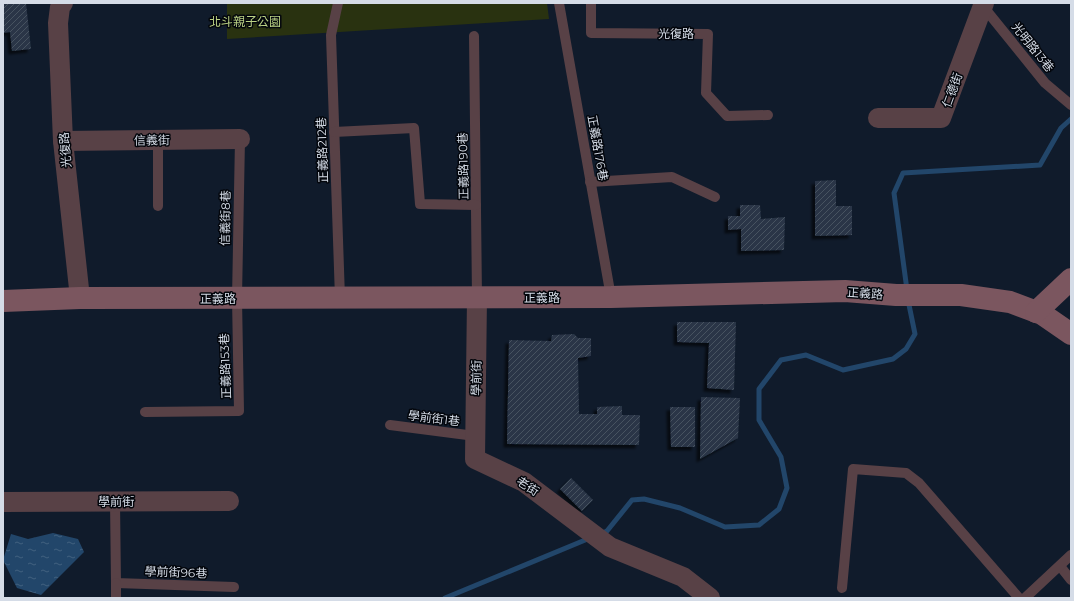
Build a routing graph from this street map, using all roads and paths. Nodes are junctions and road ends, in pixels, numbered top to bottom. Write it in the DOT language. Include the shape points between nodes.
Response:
graph roads {
  1 [pos="63,3"];
  2 [pos="338,3"];
  3 [pos="559,3"];
  4 [pos="591,3"];
  5 [pos="982,4"];
  6 [pos="474,36"];
  7 [pos="1070,105"];
  8 [pos="768,115"];
  9 [pos="878,118"];
  10 [pos="334,132"];
  11 [pos="240,139"];
  12 [pos="158,140"];
  13 [pos="63,141"];
  14 [pos="590,182"];
  15 [pos="715,197"];
  16 [pos="476,205"];
  17 [pos="158,206"];
  18 [pos="1071,279"];
  19 [pos="477,296"];
  20 [pos="611,297"];
  21 [pos="80,298"];
  22 [pos="236,298"];
  23 [pos="340,298"];
  24 [pos="3,301"];
  25 [pos="1036,312"];
  26 [pos="1071,334"];
  27 [pos="145,412"];
  28 [pos="390,425"];
  29 [pos="475,436"];
  30 [pos="475,460"];
  31 [pos="116,501"];
  32 [pos="229,501"];
  33 [pos="3,502"];
  34 [pos="1071,555"];
  35 [pos="1060,566"];
  36 [pos="1071,580"];
  37 [pos="116,583"];
  38 [pos="234,587"];
  39 [pos="842,588"];
  40 [pos="116,598"];
  41 [pos="710,598"];
  42 [pos="1019,598"];
  43 [pos="1025,598"];
  1 -- 13 [label="street, 光復路" via="58,23"];
  2 -- 10 [label="lane, 正義路212巷" via="331,35"];
  3 -- 14 [label="lane, 正義路176巷"];
  4 -- 8 [label="lane, 光復路" via="591,33 708,34 706,93 727,116"];
  5 -- 7 [label="lane, 光明路13巷" via="1045,83"];
  5 -- 9 [label="street, 仁德街" via="941,118"];
  6 -- 16 [label="lane, 正義路190巷"];
  10 -- 16 [label="lane" via="414,128 420,204"];
  10 -- 23 [label="lane, 正義路212巷"];
  11 -- 12 [label="street, 信義街"];
  11 -- 22 [label="lane, 信義街8巷"];
  12 -- 13 [label="street, 信義街"];
  12 -- 17 [label="lane"];
  13 -- 21 [label="street, 光復路"];
  14 -- 15 [label="lane" via="672,177"];
  14 -- 20 [label="lane, 正義路176巷"];
  16 -- 19 [label="lane, 正義路190巷"];
  18 -- 25 [label="main road"];
  19 -- 20 [label="main road, 正義路"];
  19 -- 23 [label="main road, 正義路"];
  19 -- 29 [label="street, 學前街"];
  20 -- 25 [label="main road, 正義路" via="845,291 919,296 961,295 1010,302"];
  21 -- 22 [label="main road, 正義路"];
  21 -- 24 [label="main road, 正義路"];
  22 -- 23 [label="main road, 正義路"];
  22 -- 27 [label="lane, 正義路153巷" via="240,411"];
  25 -- 26 [label="main road, 正義路"];
  28 -- 29 [label="lane, 學前街1巷"];
  29 -- 30 [label="street, 學前街"];
  30 -- 41 [label="street, 老街" via="524,482 610,547 683,576"];
  31 -- 32 [label="street, 學前街"];
  31 -- 33 [label="street, 學前街"];
  31 -- 37 [label="lane"];
  34 -- 35 [label="lane"];
  35 -- 36 [label="lane"];
  35 -- 43 [label="lane"];
  37 -- 38 [label="lane, 學前街96巷"];
  37 -- 40 [label="lane"];
  39 -- 42 [label="lane" via="853,469 906,473 919,483"];
}
